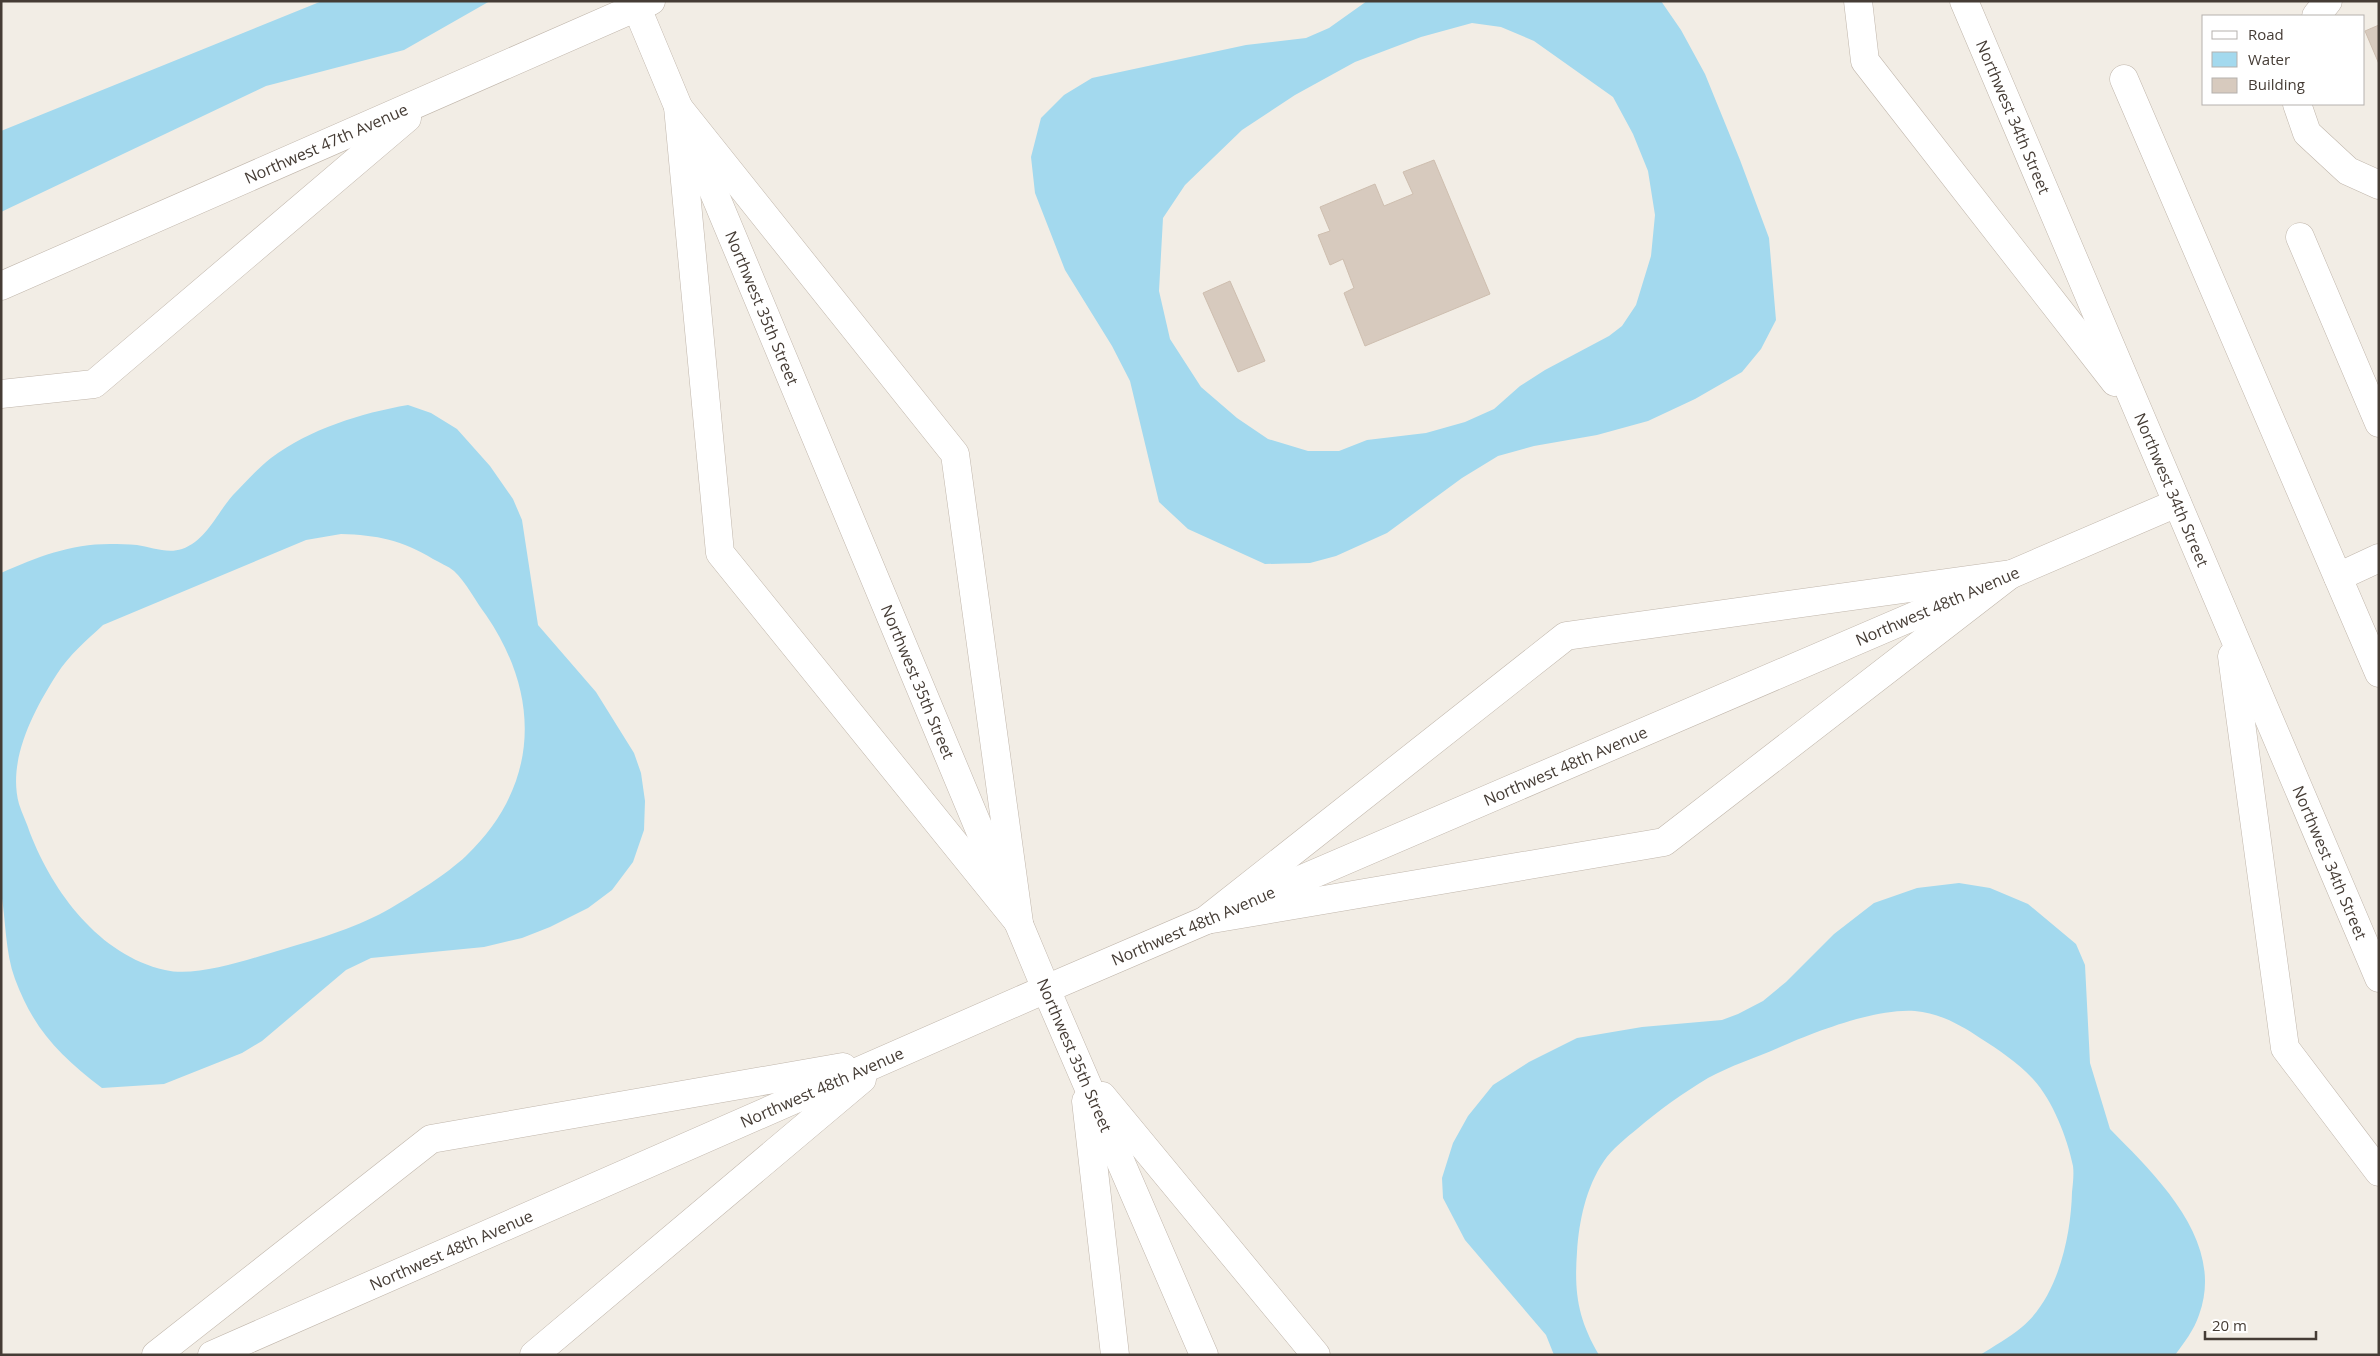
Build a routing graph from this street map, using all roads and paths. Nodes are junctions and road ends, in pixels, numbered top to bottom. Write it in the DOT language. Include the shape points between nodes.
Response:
graph roads {
  1 [pos="1858,1"];
  2 [pos="1964,1"];
  3 [pos="2328,1"];
  4 [pos="644,4"];
  5 [pos="2317,15"];
  6 [pos="2124,79"];
  7 [pos="430,98"];
  8 [pos="2297,105"];
  9 [pos="678,107"];
  10 [pos="2379,185"];
  11 [pos="2300,237"];
  12 [pos="1,286"];
  13 [pos="1,394"];
  14 [pos="2139,413"];
  15 [pos="2379,423"];
  16 [pos="2177,503"];
  17 [pos="2379,558"];
  18 [pos="2011,574"];
  19 [pos="2338,577"];
  20 [pos="2228,623"];
  21 [pos="2379,673"];
  22 [pos="1206,920"];
  23 [pos="1019,923"];
  24 [pos="2379,978"];
  25 [pos="1046,989"];
  26 [pos="886,1059"];
  27 [pos="1082,1072"];
  28 [pos="2379,1172"];
  29 [pos="156,1355"];
  30 [pos="212,1355"];
  31 [pos="534,1355"];
  32 [pos="1115,1355"];
  33 [pos="1204,1355"];
  34 [pos="1316,1355"];
  1 -- 14 [label="street" via="1865,61"];
  2 -- 14 [label="street, Northwest 34th Street"];
  3 -- 5 [label="street"];
  4 -- 7 [label="street, Northwest 47th Avenue"];
  4 -- 9 [label="street, Northwest 35th Street"];
  6 -- 19 [label="street"];
  7 -- 12 [label="street, Northwest 47th Avenue"];
  7 -- 13 [label="street" via="94,384"];
  8 -- 10 [label="street" via="2307,133 2348,171"];
  9 -- 23 [label="street, Northwest 35th Street"];
  9 -- 23 [label="street" via="955,454"];
  9 -- 23 [label="street" via="720,553"];
  11 -- 15 [label="street"];
  14 -- 16 [label="street, Northwest 34th Street"];
  16 -- 18 [label="street, Northwest 48th Avenue"];
  16 -- 20 [label="street, Northwest 34th Street"];
  17 -- 19 [label="street"];
  18 -- 22 [label="street, Northwest 48th Avenue"];
  18 -- 22 [label="street" via="1664,842"];
  18 -- 22 [label="street" via="1566,636"];
  19 -- 21 [label="street"];
  20 -- 24 [label="street, Northwest 34th Street"];
  20 -- 28 [label="street" via="2285,1048"];
  22 -- 25 [label="street, Northwest 48th Avenue"];
  23 -- 25 [label="street, Northwest 35th Street"];
  25 -- 26 [label="street, Northwest 48th Avenue"];
  25 -- 27 [label="street, Northwest 35th Street"];
  26 -- 29 [label="street" via="431,1140"];
  26 -- 30 [label="street, Northwest 48th Avenue"];
  26 -- 31 [label="street"];
  27 -- 32 [label="street"];
  27 -- 33 [label="street, Northwest 35th Street"];
  27 -- 34 [label="street"];
}
